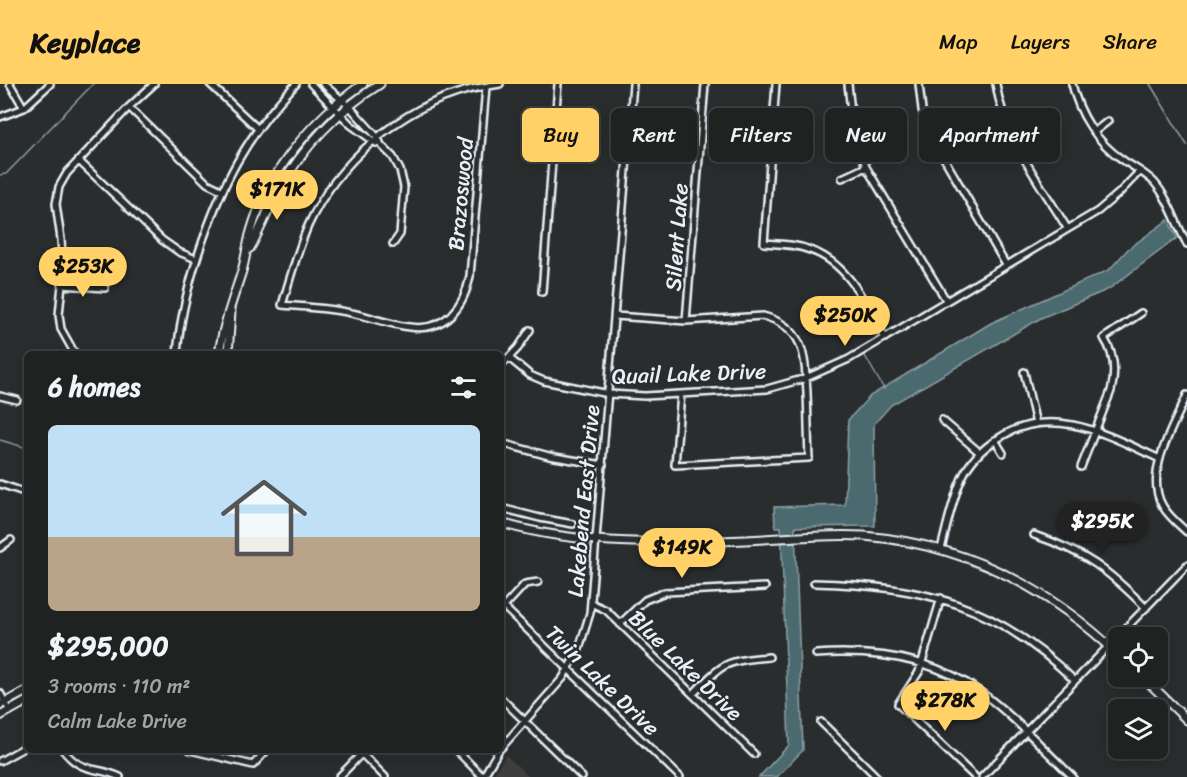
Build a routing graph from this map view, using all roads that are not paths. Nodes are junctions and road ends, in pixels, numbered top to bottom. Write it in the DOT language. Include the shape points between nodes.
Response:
graph roads {
  1 [pos="10,84"];
  2 [pos="50,84"];
  3 [pos="154,84"];
  4 [pos="210,84"];
  5 [pos="296,84"];
  6 [pos="311,84"];
  7 [pos="363,84"];
  8 [pos="380,84"];
  9 [pos="500,84"];
  10 [pos="558,84"];
  11 [pos="633,84"];
  12 [pos="705,84"];
  13 [pos="776,84"];
  14 [pos="848,84"];
  15 [pos="919,84"];
  16 [pos="996,84"];
  17 [pos="1072,84"];
  18 [pos="325,85"];
  19 [pos="486,87"];
  20 [pos="320,94"];
  21 [pos="342,100"];
  22 [pos="349,106"];
  23 [pos="129,107"];
  24 [pos="24,108"];
  25 [pos="333,108"];
  26 [pos="341,114"];
  27 [pos="0,117"];
  28 [pos="363,121"];
  29 [pos="1108,122"];
  30 [pos="356,128"];
  31 [pos="257,129"];
  32 [pos="1094,132"];
  33 [pos="378,138"];
  34 [pos="372,143"];
  35 [pos="381,145"];
  36 [pos="79,161"];
  37 [pos="866,167"];
  38 [pos="1140,171"];
  39 [pos="842,178"];
  40 [pos="221,190"];
  41 [pos="1067,228"];
  42 [pos="393,244"];
  43 [pos="1187,244"];
  44 [pos="247,253"];
  45 [pos="196,259"];
  46 [pos="1006,265"];
  47 [pos="63,285"];
  48 [pos="105,288"];
  49 [pos="542,292"];
  50 [pos="946,300"];
  51 [pos="231,305"];
  52 [pos="1141,312"];
  53 [pos="615,316"];
  54 [pos="686,321"];
  55 [pos="530,330"];
  56 [pos="885,338"];
  57 [pos="73,351"];
  58 [pos="177,351"];
  59 [pos="220,351"];
  60 [pos="228,351"];
  61 [pos="509,358"];
  62 [pos="504,363"];
  63 [pos="1024,372"];
  64 [pos="806,378"];
  65 [pos="609,394"];
  66 [pos="681,394"];
  67 [pos="1187,395"];
  68 [pos="0,396"];
  69 [pos="17,400"];
  70 [pos="942,420"];
  71 [pos="1036,424"];
  72 [pos="1096,431"];
  73 [pos="995,441"];
  74 [pos="504,443"];
  75 [pos="979,452"];
  76 [pos="1003,453"];
  77 [pos="1160,459"];
  78 [pos="603,465"];
  79 [pos="1080,467"];
  80 [pos="0,484"];
  81 [pos="24,491"];
  82 [pos="504,509"];
  83 [pos="504,524"];
  84 [pos="573,524"];
  85 [pos="1187,532"];
  86 [pos="1034,536"];
  87 [pos="11,540"];
  88 [pos="596,541"];
  89 [pos="0,548"];
  90 [pos="941,549"];
  91 [pos="1187,565"];
  92 [pos="537,582"];
  93 [pos="814,583"];
  94 [pos="765,587"];
  95 [pos="941,598"];
  96 [pos="591,603"];
  97 [pos="504,606"];
  98 [pos="1146,608"];
  99 [pos="504,610"];
  100 [pos="620,624"];
  101 [pos="1127,627"];
  102 [pos="1108,644"];
  103 [pos="1108,646"];
  104 [pos="816,654"];
  105 [pos="769,657"];
  106 [pos="922,663"];
  107 [pos="568,669"];
  108 [pos="1075,681"];
  109 [pos="1153,687"];
  110 [pos="0,693"];
  111 [pos="24,693"];
  112 [pos="693,694"];
  113 [pos="504,701"];
  114 [pos="24,703"];
  115 [pos="3,704"];
  116 [pos="10,711"];
  117 [pos="0,715"];
  118 [pos="1187,720"];
  119 [pos="524,721"];
  120 [pos="821,722"];
  121 [pos="1026,732"];
  122 [pos="504,744"];
  123 [pos="24,748"];
  124 [pos="65,753"];
  125 [pos="203,753"];
  126 [pos="264,753"];
  127 [pos="362,753"];
  128 [pos="364,753"];
  129 [pos="459,753"];
  130 [pos="498,753"];
  131 [pos="754,754"];
  132 [pos="0,761"];
  133 [pos="120,777"];
  134 [pos="339,777"];
  135 [pos="385,777"];
  136 [pos="483,777"];
  137 [pos="582,777"];
  138 [pos="680,777"];
  139 [pos="877,777"];
  140 [pos="975,777"];
  141 [pos="982,777"];
  142 [pos="1073,777"];
  1 -- 24 [label="street"];
  2 -- 24 [label="street"];
  3 -- 23 [label="street"];
  4 -- 31 [label="street"];
  5 -- 31 [label="street"];
  6 -- 20 [label="street"];
  7 -- 21 [label="street"];
  8 -- 22 [label="street"];
  9 -- 19 [label="street"];
  10 -- 49 [label="street"];
  11 -- 53 [label="street, Lakebend East Drive"];
  12 -- 54 [label="street, Silent Lake"];
  13 -- 56 [label="street" via="764,243 810,249 837,265"];
  14 -- 37 [label="street" via="853,130"];
  15 -- 46 [label="street" via="930,134"];
  16 -- 41 [label="street" via="1010,131"];
  17 -- 32 [label="street"];
  18 -- 20 [label="street"];
  18 -- 21 [label="street"];
  19 -- 33 [label="street" via="469,89 429,105"];
  19 -- 34 [label="street, Brazoswood" via="467,292 462,303 436,324 416,328 339,311 282,305 301,244 319,206 340,176"];
  20 -- 25 [label="street"];
  21 -- 22 [label="street"];
  21 -- 25 [label="street"];
  22 -- 26 [label="street"];
  22 -- 28 [label="street"];
  23 -- 36 [label="street"];
  23 -- 40 [label="street" via="207,183"];
  24 -- 27 [label="street"];
  25 -- 26 [label="street"];
  25 -- 44 [label="street" via="301,141 272,184 250,232"];
  26 -- 30 [label="street"];
  26 -- 44 [label="street" via="294,166"];
  28 -- 30 [label="street"];
  28 -- 33 [label="street"];
  29 -- 32 [label="street"];
  30 -- 34 [label="street"];
  31 -- 40 [label="street"];
  32 -- 38 [label="street" via="1121,159"];
  33 -- 34 [label="street"];
  33 -- 35 [label="street"];
  34 -- 35 [label="street"];
  35 -- 42 [label="street" via="397,163 404,180 400,234"];
  36 -- 45 [label="street" via="162,240"];
  36 -- 47 [label="street" via="62,180 57,196"];
  37 -- 39 [label="street"];
  37 -- 50 [label="street"];
  38 -- 41 [label="street, Quail Lake Drive" via="1105,205"];
  38 -- 43 [label="street" via="1161,191"];
  40 -- 45 [label="street"];
  41 -- 46 [label="street, Quail Lake Drive"];
  44 -- 51 [label="street"];
  45 -- 58 [label="street" via="183,305"];
  46 -- 50 [label="street, Quail Lake Drive"];
  47 -- 48 [label="street"];
  47 -- 57 [label="street" via="59,319"];
  50 -- 56 [label="street, Quail Lake Drive"];
  51 -- 59 [label="street"];
  51 -- 60 [label="street"];
  52 -- 72 [label="street" via="1104,338 1114,358 1114,371"];
  53 -- 54 [label="street"];
  53 -- 65 [label="street, Lakebend East Drive"];
  54 -- 64 [label="street" via="751,316 778,321 800,344"];
  55 -- 61 [label="street"];
  56 -- 64 [label="street, Quail Lake Drive"];
  61 -- 62 [label="street"];
  61 -- 65 [label="street, Quail Lake Drive" via="544,381"];
  63 -- 71 [label="street"];
  64 -- 66 [label="street, Quail Lake Drive" via="767,389"];
  64 -- 66 [label="street" via="809,459 675,465"];
  65 -- 66 [label="street, Quail Lake Drive"];
  65 -- 78 [label="street, Lakebend East Drive"];
  67 -- 77 [label="street"];
  68 -- 69 [label="street"];
  70 -- 75 [label="street"];
  71 -- 72 [label="street" via="1070,423"];
  71 -- 73 [label="street" via="1013,430"];
  72 -- 77 [label="street"];
  72 -- 79 [label="street"];
  73 -- 75 [label="street"];
  73 -- 76 [label="street"];
  74 -- 78 [label="street"];
  75 -- 90 [label="street" via="962,479"];
  77 -- 85 [label="street" via="1156,478 1160,500"];
  78 -- 88 [label="street, Lakebend East Drive"];
  80 -- 81 [label="street"];
  82 -- 84 [label="street"];
  83 -- 88 [label="street"];
  86 -- 98 [label="street" via="1063,545 1095,562"];
  87 -- 89 [label="street"];
  88 -- 90 [label="street" via="668,543 865,536"];
  88 -- 96 [label="street, Lakebend East Drive"];
  90 -- 102 [label="street" via="995,568 1032,587"];
  91 -- 98 [label="street"];
  92 -- 97 [label="street" via="525,584"];
  93 -- 95 [label="street" via="875,585"];
  94 -- 100 [label="street" via="665,592 645,600"];
  95 -- 106 [label="street"];
  95 -- 108 [label="street" via="1018,634 1052,658"];
  96 -- 100 [label="street, Blue Lake Drive" via="606,610"];
  96 -- 107 [label="street, Lakebend East Drive" via="585,632"];
  98 -- 101 [label="street"];
  99 -- 107 [label="street, Twin Lake Drive"];
  100 -- 112 [label="street, Blue Lake Drive"];
  103 -- 108 [label="street"];
  104 -- 106 [label="street" via="860,653"];
  105 -- 112 [label="street" via="728,664"];
  106 -- 121 [label="street" via="981,691"];
  106 -- 140 [label="street" via="915,681 898,704"];
  107 -- 119 [label="street, Lakebend East Drive"];
  107 -- 138 [label="street, Twin Lake Drive"];
  108 -- 121 [label="street"];
  109 -- 118 [label="street"];
  110 -- 115 [label="street"];
  111 -- 115 [label="street"];
  112 -- 131 [label="street, Blue Lake Drive"];
  113 -- 119 [label="street"];
  114 -- 116 [label="street"];
  115 -- 116 [label="street"];
  116 -- 117 [label="street"];
  119 -- 122 [label="street, Lakebend East Drive"];
  119 -- 137 [label="street"];
  120 -- 139 [label="street"];
  121 -- 141 [label="street"];
  121 -- 142 [label="street"];
  123 -- 132 [label="street"];
  124 -- 133 [label="street" via="80,766"];
  125 -- 126 [label="street" via="253,765"];
  127 -- 134 [label="street"];
  128 -- 135 [label="street"];
  129 -- 136 [label="street"];
  130 -- 136 [label="street, Lakebend East Drive"];
}
